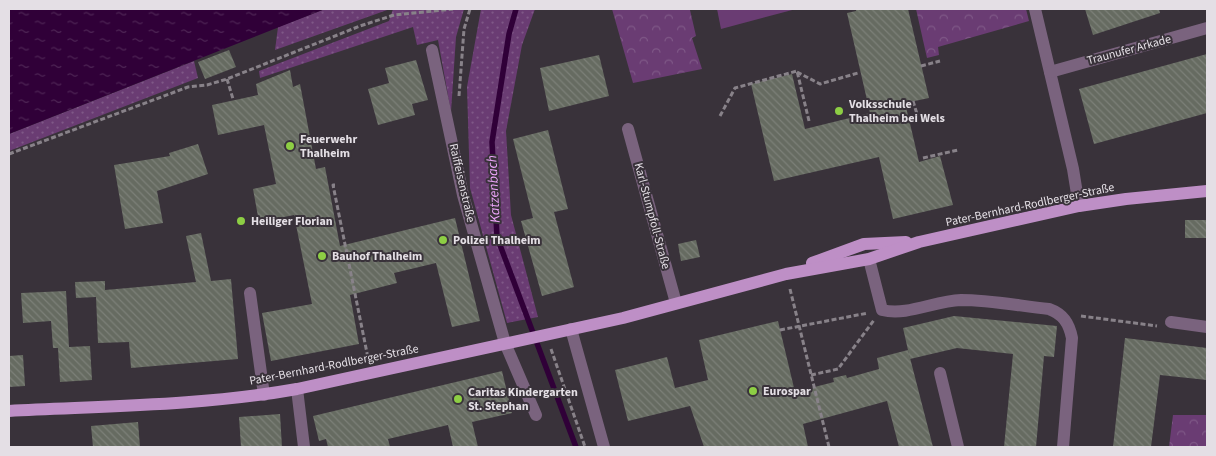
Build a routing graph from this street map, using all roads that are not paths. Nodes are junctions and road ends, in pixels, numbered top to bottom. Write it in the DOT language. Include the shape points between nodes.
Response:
graph roads {
  1 [pos="1035,9"];
  2 [pos="1207,28"];
  3 [pos="432,50"];
  4 [pos="1050,72"];
  5 [pos="628,129"];
  6 [pos="1207,191"];
  7 [pos="1079,206"];
  8 [pos="919,242"];
  9 [pos="868,259"];
  10 [pos="786,274"];
  11 [pos="250,293"];
  12 [pos="676,303"];
  13 [pos="1171,322"];
  14 [pos="1207,327"];
  15 [pos="571,330"];
  16 [pos="505,343"];
  17 [pos="940,373"];
  18 [pos="297,389"];
  19 [pos="264,395"];
  20 [pos="9,412"];
  21 [pos="536,415"];
  22 [pos="304,447"];
  23 [pos="604,447"];
  24 [pos="958,447"];
  25 [pos="1063,447"];
  1 -- 4 [label="street"];
  2 -- 4 [label="street, Traunufer Arkade"];
  3 -- 16 [label="street, Raiffeisenstraße" via="463,195"];
  4 -- 7 [label="street"];
  5 -- 12 [label="street, Karl-Stumpfoll-Straße"];
  6 -- 7 [label="main road, Pater-Bernhard-Rodlberger-Straße"];
  7 -- 8 [label="main road, Pater-Bernhard-Rodlberger-Straße"];
  8 -- 9 [label="main road, Pater-Bernhard-Rodlberger-Straße"];
  8 -- 10 [label="main road, Pater-Bernhard-Rodlberger-Straße" via="864,244"];
  9 -- 10 [label="main road, Pater-Bernhard-Rodlberger-Straße"];
  9 -- 25 [label="street" via="882,310 894,313 963,300 1049,309 1060,313 1070,328 1072,338"];
  10 -- 12 [label="main road, Pater-Bernhard-Rodlberger-Straße"];
  11 -- 19 [label="street"];
  12 -- 15 [label="main road, Pater-Bernhard-Rodlberger-Straße"];
  13 -- 14 [label="street"];
  15 -- 16 [label="main road, Pater-Bernhard-Rodlberger-Straße"];
  15 -- 23 [label="street"];
  16 -- 18 [label="main road, Pater-Bernhard-Rodlberger-Straße"];
  16 -- 21 [label="street, Raiffeisenstraße"];
  17 -- 24 [label="street"];
  18 -- 19 [label="main road, Pater-Bernhard-Rodlberger-Straße"];
  18 -- 22 [label="street"];
  19 -- 20 [label="main road, Pater-Bernhard-Rodlberger-Straße"];
}
